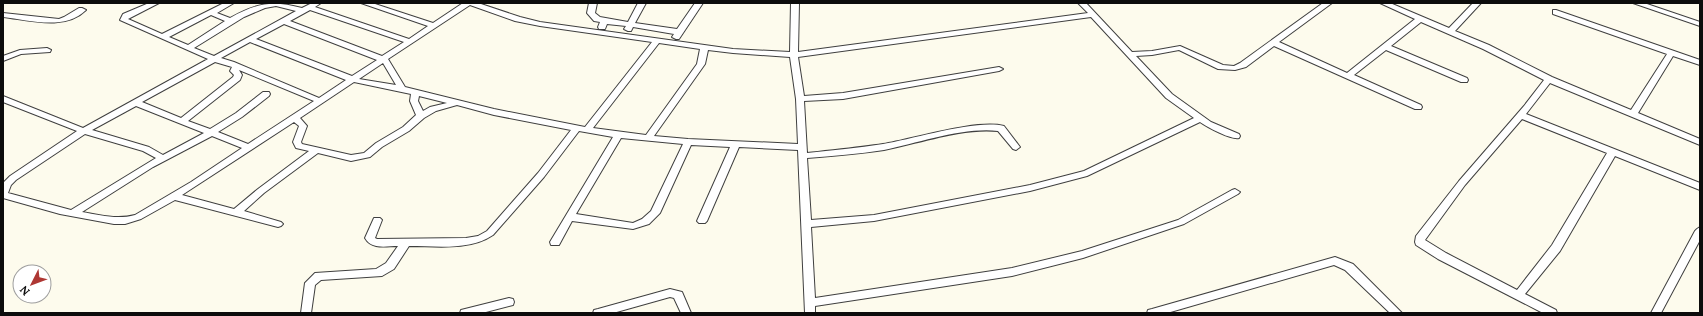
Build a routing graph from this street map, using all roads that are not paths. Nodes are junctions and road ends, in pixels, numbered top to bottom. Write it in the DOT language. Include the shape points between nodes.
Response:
graph roads {
  1 [pos="154,3"];
  2 [pos="230,3"];
  3 [pos="318,3"];
  4 [pos="365,3"];
  5 [pos="470,3"];
  6 [pos="593,3"];
  7 [pos="642,3"];
  8 [pos="699,3"];
  9 [pos="795,3"];
  10 [pos="1082,3"];
  11 [pos="1328,3"];
  12 [pos="1384,3"];
  13 [pos="1477,3"];
  14 [pos="1637,3"];
  15 [pos="309,7"];
  16 [pos="82,10"];
  17 [pos="302,12"];
  18 [pos="1556,12"];
  19 [pos="211,13"];
  20 [pos="3,15"];
  21 [pos="1092,15"];
  22 [pos="1080,17"];
  23 [pos="1421,18"];
  24 [pos="232,21"];
  25 [pos="284,21"];
  26 [pos="604,21"];
  27 [pos="1099,21"];
  28 [pos="1700,24"];
  29 [pos="630,25"];
  30 [pos="435,26"];
  31 [pos="1450,31"];
  32 [pos="600,32"];
  33 [pos="679,32"];
  34 [pos="624,35"];
  35 [pos="162,37"];
  36 [pos="251,40"];
  37 [pos="657,40"];
  38 [pos="412,42"];
  39 [pos="673,42"];
  40 [pos="1274,42"];
  41 [pos="705,46"];
  42 [pos="1384,46"];
  43 [pos="190,48"];
  44 [pos="47,50"];
  45 [pos="1131,54"];
  46 [pos="1671,54"];
  47 [pos="794,55"];
  48 [pos="3,59"];
  49 [pos="214,59"];
  50 [pos="385,60"];
  51 [pos="1700,63"];
  52 [pos="236,67"];
  53 [pos="999,69"];
  54 [pos="1348,76"];
  55 [pos="1549,79"];
  56 [pos="354,80"];
  57 [pos="1464,80"];
  58 [pos="402,89"];
  59 [pos="415,92"];
  60 [pos="266,94"];
  61 [pos="3,99"];
  62 [pos="800,99"];
  63 [pos="320,102"];
  64 [pos="456,102"];
  65 [pos="136,103"];
  66 [pos="1418,107"];
  67 [pos="1633,114"];
  68 [pos="1520,115"];
  69 [pos="421,116"];
  70 [pos="295,118"];
  71 [pos="1199,119"];
  72 [pos="182,121"];
  73 [pos="577,128"];
  74 [pos="587,130"];
  75 [pos="84,132"];
  76 [pos="211,133"];
  77 [pos="618,135"];
  78 [pos="1236,136"];
  79 [pos="648,138"];
  80 [pos="688,142"];
  81 [pos="1700,142"];
  82 [pos="736,144"];
  83 [pos="1016,147"];
  84 [pos="249,148"];
  85 [pos="316,150"];
  86 [pos="803,151"];
  87 [pos="1612,153"];
  88 [pos="162,158"];
  89 [pos="1700,187"];
  90 [pos="1235,192"];
  91 [pos="3,194"];
  92 [pos="173,196"];
  93 [pos="236,213"];
  94 [pos="73,214"];
  95 [pos="570,217"];
  96 [pos="377,220"];
  97 [pos="702,221"];
  98 [pos="278,224"];
  99 [pos="806,224"];
  100 [pos="1700,230"];
  101 [pos="555,242"];
  102 [pos="406,243"];
  103 [pos="1518,296"];
  104 [pos="509,302"];
  105 [pos="810,308"];
  106 [pos="306,313"];
  107 [pos="465,313"];
  108 [pos="598,313"];
  109 [pos="686,313"];
  110 [pos="1152,313"];
  111 [pos="1397,313"];
  112 [pos="1552,313"];
  113 [pos="1656,313"];
  1 -- 35 [label="street" via="126,16 124,20"];
  2 -- 19 [label="street"];
  3 -- 15 [label="street"];
  4 -- 30 [label="street"];
  5 -- 30 [label="street"];
  5 -- 32 [label="street" via="518,19"];
  6 -- 26 [label="street" via="591,13"];
  7 -- 29 [label="street"];
  8 -- 33 [label="street"];
  9 -- 47 [label="street"];
  10 -- 21 [label="street"];
  11 -- 40 [label="street"];
  12 -- 23 [label="street"];
  13 -- 31 [label="street"];
  14 -- 28 [label="street"];
  15 -- 17 [label="street"];
  15 -- 38 [label="street"];
  16 -- 20 [label="street" via="59,21"];
  17 -- 24 [label="street" via="272,4"];
  17 -- 25 [label="street"];
  18 -- 46 [label="street"];
  19 -- 24 [label="street"];
  19 -- 35 [label="street"];
  21 -- 22 [label="street"];
  21 -- 27 [label="street"];
  22 -- 27 [label="street"];
  22 -- 47 [label="street"];
  23 -- 31 [label="street"];
  23 -- 42 [label="street"];
  24 -- 43 [label="street" via="209,33"];
  25 -- 36 [label="street"];
  25 -- 50 [label="street"];
  26 -- 29 [label="street"];
  26 -- 32 [label="street"];
  27 -- 45 [label="street"];
  29 -- 33 [label="street"];
  29 -- 34 [label="street"];
  30 -- 38 [label="street"];
  31 -- 55 [label="street"];
  32 -- 34 [label="street"];
  33 -- 39 [label="street"];
  34 -- 37 [label="street"];
  35 -- 43 [label="street"];
  36 -- 49 [label="street"];
  36 -- 56 [label="street"];
  37 -- 39 [label="street"];
  37 -- 74 [label="street"];
  38 -- 50 [label="street"];
  39 -- 41 [label="street"];
  40 -- 45 [label="street" via="1235,68 1221,67 1180,48"];
  40 -- 54 [label="street"];
  41 -- 47 [label="street"];
  41 -- 79 [label="street" via="701,64"];
  42 -- 54 [label="street"];
  42 -- 57 [label="street"];
  43 -- 49 [label="street"];
  44 -- 48 [label="street" via="20,52"];
  45 -- 71 [label="street" via="1169,96"];
  46 -- 51 [label="street"];
  46 -- 67 [label="street"];
  47 -- 62 [label="street"];
  49 -- 52 [label="street"];
  49 -- 65 [label="street"];
  50 -- 56 [label="street"];
  50 -- 58 [label="street"];
  52 -- 63 [label="street"];
  52 -- 72 [label="street" via="234,71 237,78"];
  53 -- 62 [label="street" via="843,96"];
  54 -- 66 [label="street"];
  55 -- 67 [label="street"];
  55 -- 68 [label="street"];
  56 -- 58 [label="street"];
  56 -- 63 [label="street"];
  58 -- 59 [label="street"];
  59 -- 64 [label="street"];
  59 -- 69 [label="street" via="414,101"];
  60 -- 76 [label="street"];
  61 -- 75 [label="street"];
  62 -- 86 [label="street"];
  63 -- 70 [label="street"];
  64 -- 69 [label="street" via="433,109"];
  64 -- 73 [label="street"];
  65 -- 72 [label="street"];
  65 -- 75 [label="street"];
  67 -- 81 [label="street"];
  68 -- 87 [label="street"];
  68 -- 103 [label="street" via="1462,183 1420,239 1423,245"];
  69 -- 85 [label="street" via="406,129 364,156 351,158"];
  70 -- 84 [label="street"];
  70 -- 85 [label="street" via="303,126 297,142 299,146"];
  71 -- 78 [label="street"];
  71 -- 99 [label="street" via="1072,178 874,218"];
  72 -- 76 [label="street"];
  73 -- 74 [label="street"];
  73 -- 102 [label="street" via="541,175 490,233 481,239 466,242"];
  74 -- 77 [label="street"];
  75 -- 88 [label="street" via="146,149"];
  75 -- 91 [label="street" via="13,178"];
  76 -- 84 [label="street"];
  76 -- 88 [label="street"];
  77 -- 79 [label="street"];
  77 -- 95 [label="street"];
  79 -- 80 [label="street"];
  80 -- 82 [label="street"];
  80 -- 95 [label="street" via="654,213 647,222 633,226"];
  82 -- 86 [label="street"];
  82 -- 97 [label="street"];
  83 -- 86 [label="street" via="1001,128 995,127 882,147"];
  84 -- 92 [label="street"];
  85 -- 93 [label="street"];
  86 -- 99 [label="street"];
  87 -- 89 [label="street"];
  87 -- 103 [label="street" via="1556,248"];
  88 -- 94 [label="street"];
  90 -- 105 [label="street" via="1181,222 1083,254 1012,272 881,291"];
  91 -- 94 [label="street"];
  92 -- 93 [label="street"];
  92 -- 94 [label="street" via="138,217 125,221"];
  93 -- 98 [label="street"];
  95 -- 101 [label="street"];
  96 -- 102 [label="street" via="370,238 372,241"];
  99 -- 105 [label="street"];
  100 -- 113 [label="street"];
  102 -- 106 [label="street" via="390,266 378,274 319,276 314,279 310,283"];
  103 -- 112 [label="street"];
  104 -- 107 [label="street"];
  108 -- 109 [label="street" via="670,293 678,295"];
  110 -- 111 [label="street" via="1335,262 1349,267"];
}
